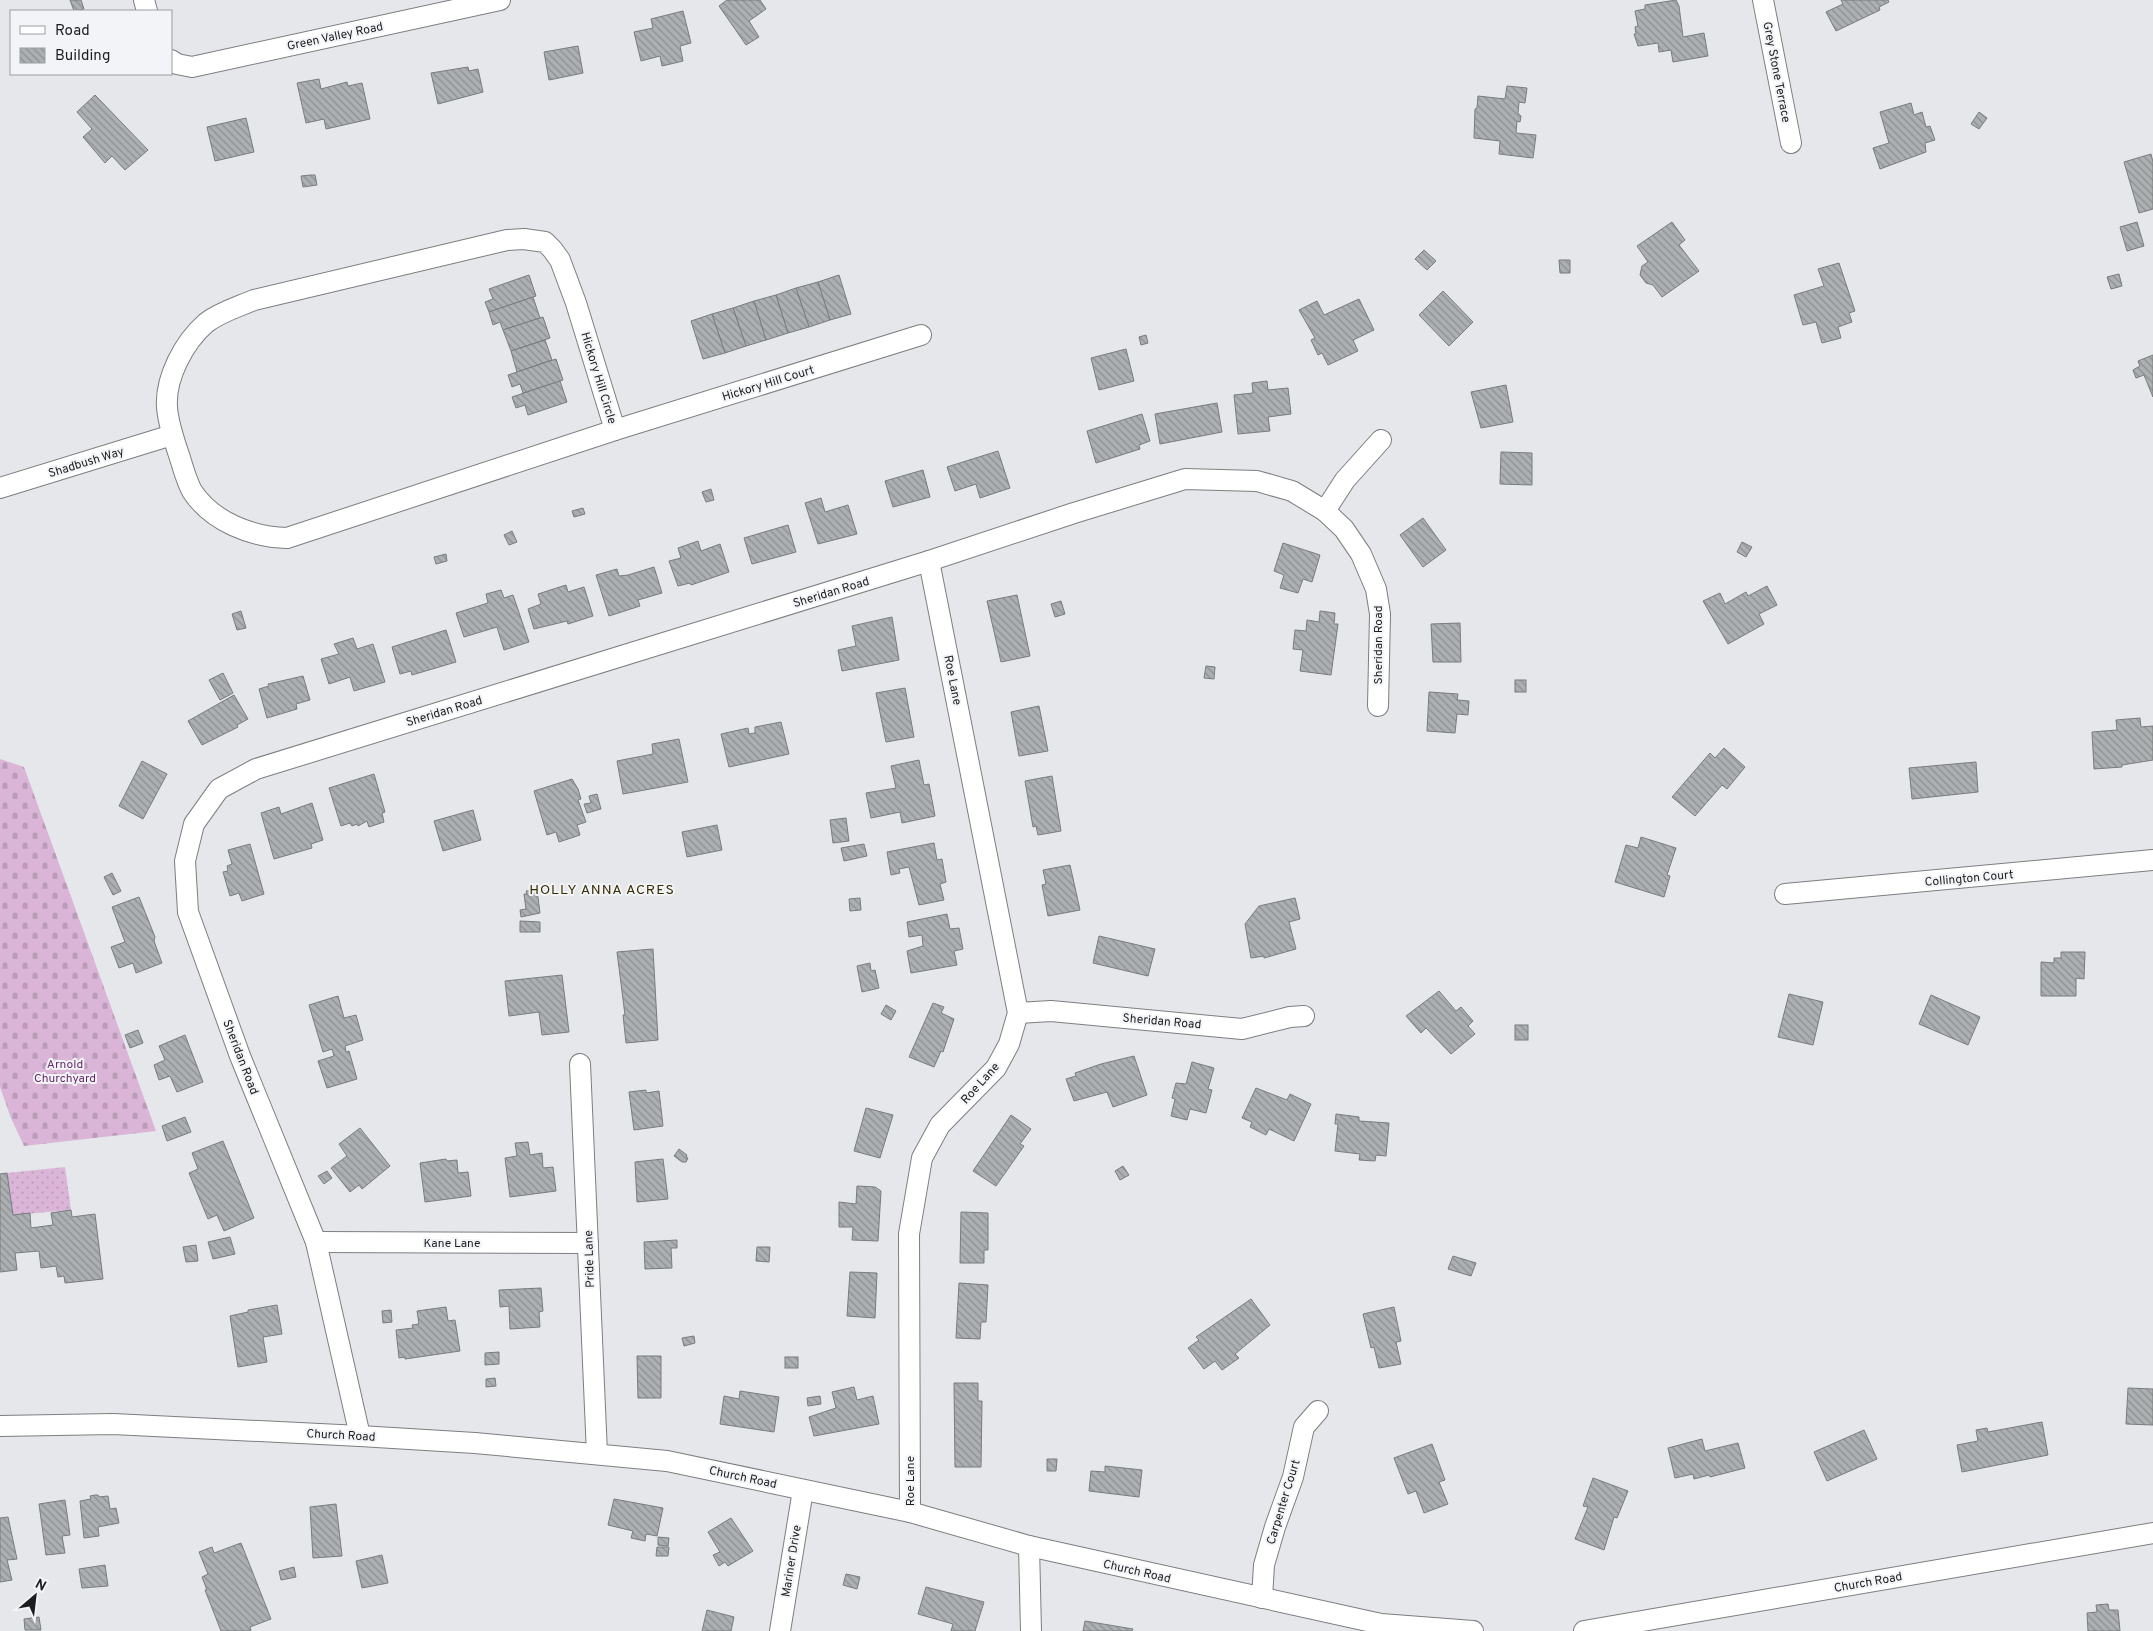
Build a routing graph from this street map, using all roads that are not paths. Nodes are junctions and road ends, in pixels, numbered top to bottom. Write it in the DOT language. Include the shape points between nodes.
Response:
graph roads {
  1 [pos="500,0"];
  2 [pos="1763,0"];
  3 [pos="172,61"];
  4 [pos="1791,144"];
  5 [pos="921,335"];
  6 [pos="615,430"];
  7 [pos="172,435"];
  8 [pos="1381,440"];
  9 [pos="0,488"];
  10 [pos="1325,511"];
  11 [pos="929,561"];
  12 [pos="1378,706"];
  13 [pos="2153,860"];
  14 [pos="1785,894"];
  15 [pos="1018,1013"];
  16 [pos="1304,1016"];
  17 [pos="580,1064"];
  18 [pos="316,1242"];
  19 [pos="588,1243"];
  20 [pos="1318,1411"];
  21 [pos="0,1426"];
  22 [pos="360,1436"];
  23 [pos="597,1454"];
  24 [pos="803,1490"];
  25 [pos="910,1512"];
  26 [pos="2153,1533"];
  27 [pos="1028,1546"];
  28 [pos="1262,1598"];
  29 [pos="780,1631"];
  30 [pos="1032,1631"];
  31 [pos="1473,1631"];
  32 [pos="1584,1631"];
  1 -- 3 [label="street, Green Valley Road" via="192,67"];
  2 -- 4 [label="street, Grey Stone Terrace"];
  5 -- 6 [label="street, Hickory Hill Court"];
  6 -- 7 [label="street, Hickory Hill Circle" via="288,538 254,534 234,527 203,503 192,491"];
  6 -- 7 [label="street, Hickory Hill Circle" via="560,260 545,242 524,239 507,240 254,300 222,314 206,323 188,344 177,364 168,389 167,408"];
  7 -- 9 [label="street, Shadbush Way"];
  8 -- 10 [label="street" via="1345,480"];
  10 -- 11 [label="street, Sheridan Road" via="1292,491 1257,481 1185,479"];
  10 -- 12 [label="street, Sheridan Road" via="1344,529 1376,589 1380,614"];
  11 -- 15 [label="street, Roe Lane"];
  11 -- 18 [label="street, Sheridan Road" via="256,769 219,789 194,824 185,861 188,912 240,1056"];
  13 -- 14 [label="street, Collington Court"];
  15 -- 16 [label="street, Sheridan Road" via="1051,1011 1242,1029"];
  15 -- 25 [label="street, Roe Lane" via="1009,1044 996,1068 940,1125 922,1158 909,1234"];
  17 -- 19 [label="street, Pride Lane"];
  18 -- 19 [label="street, Kane Lane"];
  18 -- 22 [label="street, Sheridan Road"];
  19 -- 23 [label="street, Pride Lane"];
  20 -- 28 [label="street, Carpenter Court" via="1304,1427 1294,1477 1264,1565"];
  21 -- 22 [label="street, Church Road" via="114,1424"];
  22 -- 23 [label="street, Church Road"];
  23 -- 24 [label="street, Church Road" via="667,1461"];
  24 -- 25 [label="street, Church Road"];
  24 -- 29 [label="street, Mariner Drive"];
  25 -- 27 [label="street, Church Road"];
  26 -- 32 [label="street, Church Road"];
  27 -- 28 [label="street, Church Road"];
  27 -- 30 [label="street"];
  28 -- 31 [label="street, Church Road" via="1381,1624"];
}
